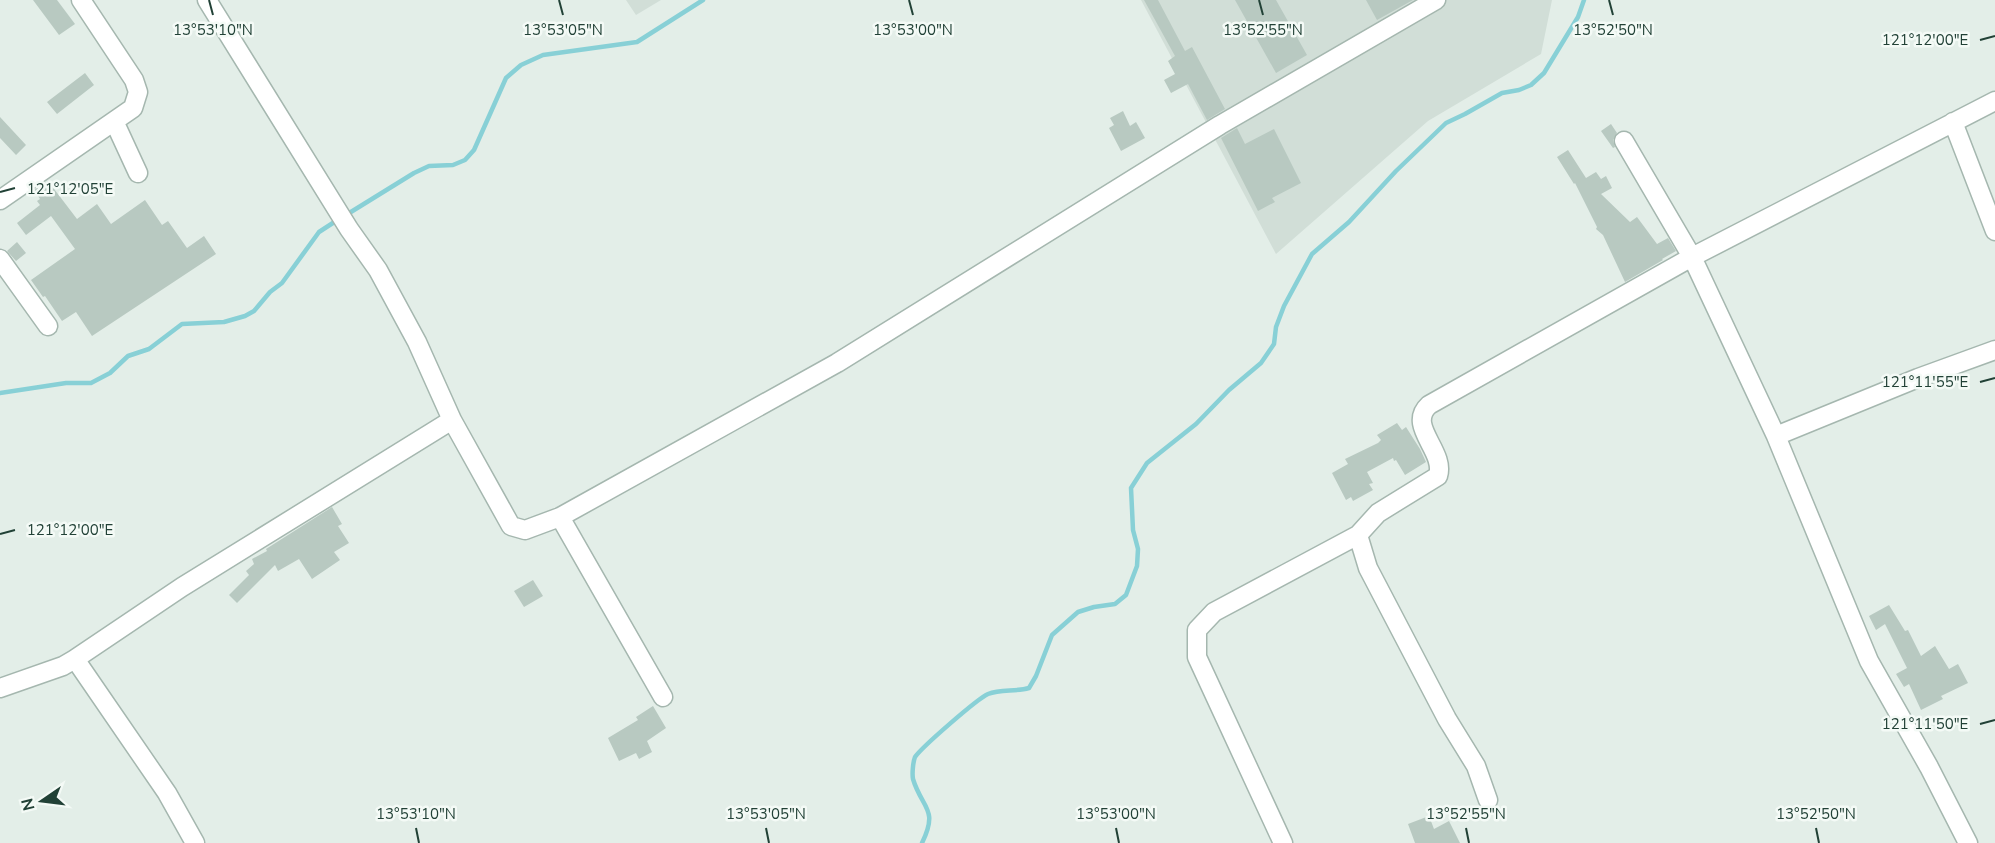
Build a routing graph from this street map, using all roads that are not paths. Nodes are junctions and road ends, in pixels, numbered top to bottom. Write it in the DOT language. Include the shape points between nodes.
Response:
graph roads {
  1 [pos="81,0"];
  2 [pos="207,0"];
  3 [pos="1436,0"];
  4 [pos="1995,101"];
  5 [pos="114,121"];
  6 [pos="1953,122"];
  7 [pos="1624,141"];
  8 [pos="138,173"];
  9 [pos="0,200"];
  10 [pos="1995,231"];
  11 [pos="1692,257"];
  12 [pos="0,259"];
  13 [pos="48,326"];
  14 [pos="1995,350"];
  15 [pos="452,420"];
  16 [pos="1776,436"];
  17 [pos="560,517"];
  18 [pos="1358,535"];
  19 [pos="75,659"];
  20 [pos="0,688"];
  21 [pos="663,697"];
  22 [pos="1488,800"];
  23 [pos="195,843"];
  24 [pos="1283,843"];
  25 [pos="1968,843"];
  1 -- 5 [label="street" via="138,92 133,108"];
  2 -- 15 [label="street" via="348,229 378,270 417,342"];
  3 -- 17 [label="street" via="1220,125 837,363"];
  4 -- 6 [label="street"];
  5 -- 8 [label="street"];
  5 -- 9 [label="street"];
  6 -- 10 [label="street"];
  6 -- 11 [label="street"];
  7 -- 11 [label="street"];
  11 -- 16 [label="street"];
  11 -- 18 [label="street" via="1429,405 1420,422 1439,465 1438,476 1378,513"];
  12 -- 13 [label="street"];
  14 -- 16 [label="street"];
  15 -- 17 [label="street" via="511,526 525,530"];
  15 -- 19 [label="street" via="182,587"];
  16 -- 25 [label="street" via="1869,661"];
  17 -- 21 [label="street"];
  18 -- 22 [label="street" via="1368,568 1476,766"];
  18 -- 24 [label="street" via="1214,612 1197,630 1197,657"];
  19 -- 20 [label="street"];
  19 -- 23 [label="street" via="167,793"];
}
